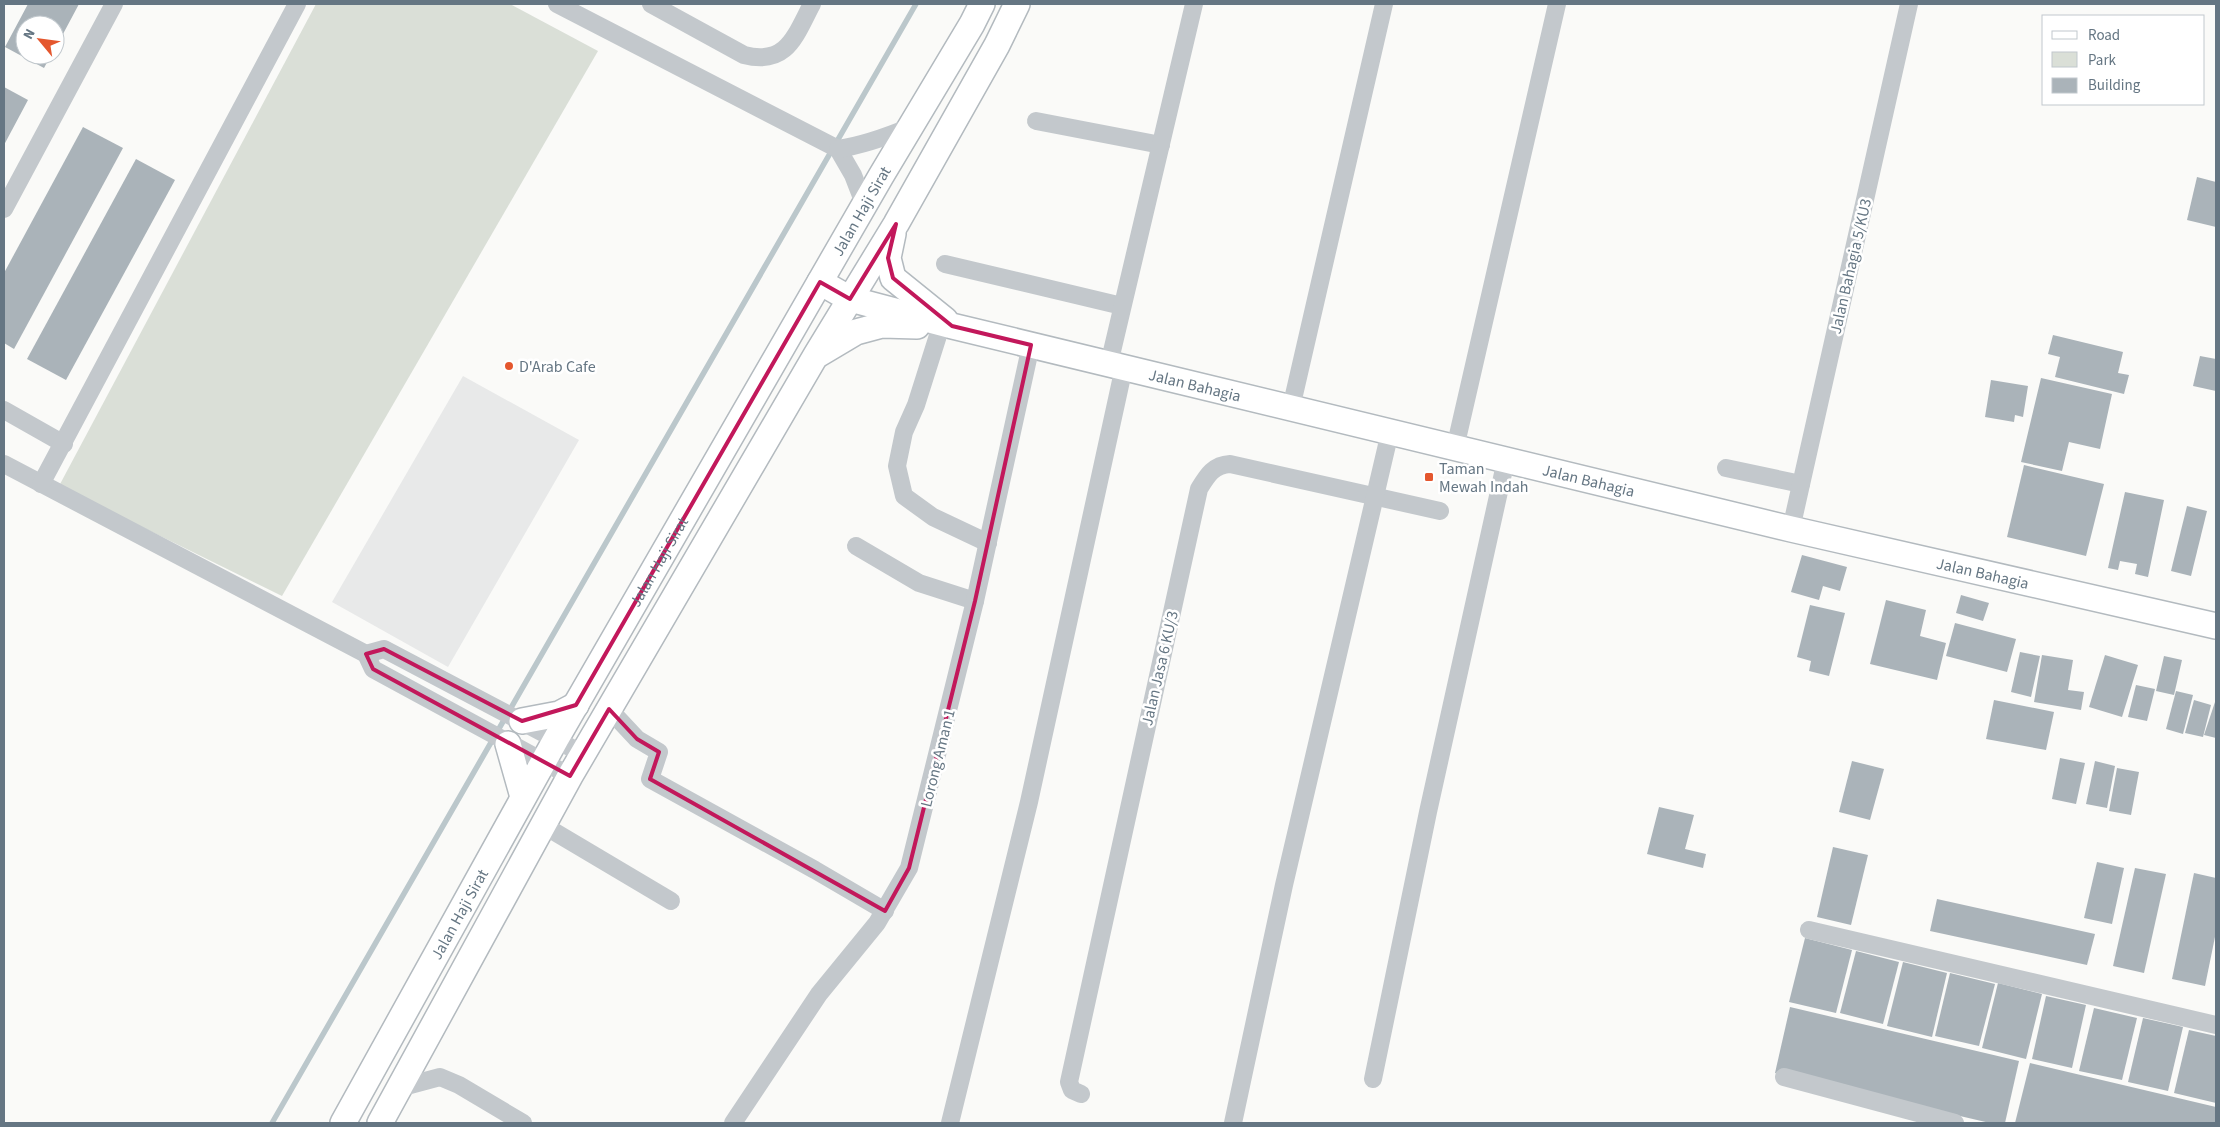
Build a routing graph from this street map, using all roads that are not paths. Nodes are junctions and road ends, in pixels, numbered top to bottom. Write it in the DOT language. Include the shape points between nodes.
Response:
graph roads {
  1 [pos="114,4"];
  2 [pos="297,4"];
  3 [pos="557,4"];
  4 [pos="651,4"];
  5 [pos="812,4"];
  6 [pos="982,4"];
  7 [pos="1017,4"];
  8 [pos="1194,4"];
  9 [pos="1384,4"];
  10 [pos="1556,4"];
  11 [pos="1910,4"];
  12 [pos="1036,121"];
  13 [pos="910,127"];
  14 [pos="1161,145"];
  15 [pos="838,149"];
  16 [pos="865,206"];
  17 [pos="4,209"];
  18 [pos="896,224"];
  19 [pos="945,264"];
  20 [pos="820,282"];
  21 [pos="850,299"];
  22 [pos="1122,306"];
  23 [pos="946,326"];
  24 [pos="1031,345"];
  25 [pos="816,355"];
  26 [pos="1116,365"];
  27 [pos="1291,408"];
  28 [pos="4,410"];
  29 [pos="1390,432"];
  30 [pos="64,444"];
  31 [pos="1455,448"];
  32 [pos="1506,460"];
  33 [pos="4,464"];
  34 [pos="1726,468"];
  35 [pos="41,484"];
  36 [pos="1801,484"];
  37 [pos="1376,497"];
  38 [pos="1440,511"];
  39 [pos="1791,529"];
  40 [pos="988,543"];
  41 [pos="856,546"];
  42 [pos="975,601"];
  43 [pos="2216,626"];
  44 [pos="366,654"];
  45 [pos="576,705"];
  46 [pos="609,709"];
  47 [pos="518,720"];
  48 [pos="556,739"];
  49 [pos="506,743"];
  50 [pos="583,754"];
  51 [pos="543,761"];
  52 [pos="570,776"];
  53 [pos="524,797"];
  54 [pos="543,825"];
  55 [pos="671,901"];
  56 [pos="885,912"];
  57 [pos="1809,930"];
  58 [pos="2216,1025"];
  59 [pos="1784,1076"];
  60 [pos="1373,1079"];
  61 [pos="399,1088"];
  62 [pos="1080,1094"];
  63 [pos="343,1123"];
  64 [pos="380,1123"];
  65 [pos="523,1123"];
  66 [pos="733,1123"];
  67 [pos="950,1123"];
  68 [pos="1233,1123"];
  69 [pos="1955,1123"];
  1 -- 17 [label="street"];
  2 -- 30 [label="street"];
  3 -- 15 [label="street"];
  4 -- 5 [label="street" via="744,55 758,58 782,52 790,44"];
  6 -- 13 [label="main road, Jalan Haji Sirat"];
  7 -- 18 [label="main road, Jalan Haji Sirat"];
  8 -- 14 [label="street"];
  9 -- 27 [label="street"];
  10 -- 31 [label="street"];
  11 -- 36 [label="street, Jalan Bahagia 5/KU3"];
  12 -- 14 [label="street"];
  13 -- 15 [label="street" via="881,140"];
  13 -- 16 [label="main road, Jalan Haji Sirat"];
  14 -- 22 [label="street"];
  15 -- 16 [label="street"];
  16 -- 20 [label="main road, Jalan Haji Sirat"];
  18 -- 21 [label="main road, Jalan Haji Sirat"];
  18 -- 23 [label="main road" via="888,258 892,278"];
  19 -- 22 [label="street"];
  20 -- 21 [label="main road, Jalan Bahagia"];
  20 -- 45 [label="main road, Jalan Haji Sirat"];
  21 -- 23 [label="main road, Jalan Bahagia"];
  21 -- 25 [label="main road, Jalan Haji Sirat"];
  22 -- 26 [label="street"];
  23 -- 24 [label="main road, Jalan Bahagia"];
  23 -- 25 [label="main road" via="882,326 856,332"];
  23 -- 40 [label="street" via="904,432 897,466 904,496 933,517"];
  24 -- 26 [label="main road, Jalan Bahagia"];
  24 -- 40 [label="street, Lorong Aman 1"];
  25 -- 46 [label="main road, Jalan Haji Sirat"];
  26 -- 27 [label="main road, Jalan Bahagia"];
  26 -- 67 [label="street" via="1031,792"];
  27 -- 29 [label="main road, Jalan Bahagia"];
  28 -- 30 [label="street"];
  29 -- 31 [label="main road, Jalan Bahagia"];
  29 -- 37 [label="street"];
  30 -- 35 [label="street"];
  31 -- 32 [label="main road, Jalan Bahagia"];
  32 -- 39 [label="main road, Jalan Bahagia"];
  32 -- 60 [label="street"];
  33 -- 35 [label="street"];
  34 -- 36 [label="street"];
  35 -- 44 [label="street"];
  36 -- 39 [label="street, Jalan Bahagia 5/KU3"];
  37 -- 38 [label="street, Jalan Jasa 6 KU/3"];
  37 -- 62 [label="street, Jalan Jasa 6 KU/3" via="1230,464 1219,465 1199,489 1069,1082 1072,1090"];
  37 -- 68 [label="street" via="1284,885"];
  39 -- 43 [label="main road, Jalan Bahagia"];
  40 -- 42 [label="street, Lorong Aman 1"];
  41 -- 42 [label="street" via="919,583"];
  42 -- 56 [label="street, Lorong Aman 1" via="909,868"];
  44 -- 47 [label="street" via="384,650"];
  44 -- 49 [label="street" via="373,669"];
  45 -- 47 [label="main road" via="558,714"];
  45 -- 48 [label="main road, Jalan Haji Sirat"];
  46 -- 50 [label="main road, Jalan Haji Sirat"];
  46 -- 56 [label="street" via="637,740 658,752 650,780"];
  47 -- 48 [label="street"];
  48 -- 50 [label="street"];
  48 -- 51 [label="main road, Jalan Haji Sirat"];
  49 -- 51 [label="street"];
  49 -- 53 [label="main road"];
  50 -- 52 [label="main road, Jalan Haji Sirat"];
  51 -- 52 [label="street"];
  51 -- 53 [label="main road, Jalan Haji Sirat"];
  52 -- 54 [label="main road, Jalan Haji Sirat"];
  53 -- 63 [label="main road, Jalan Haji Sirat"];
  54 -- 55 [label="street"];
  54 -- 61 [label="main road, Jalan Haji Sirat"];
  56 -- 66 [label="street, Lorong Aman 1" via="819,994"];
  57 -- 58 [label="street"];
  59 -- 69 [label="street"];
  61 -- 64 [label="main road, Jalan Haji Sirat"];
  61 -- 65 [label="street" via="440,1077 459,1084"];
}
